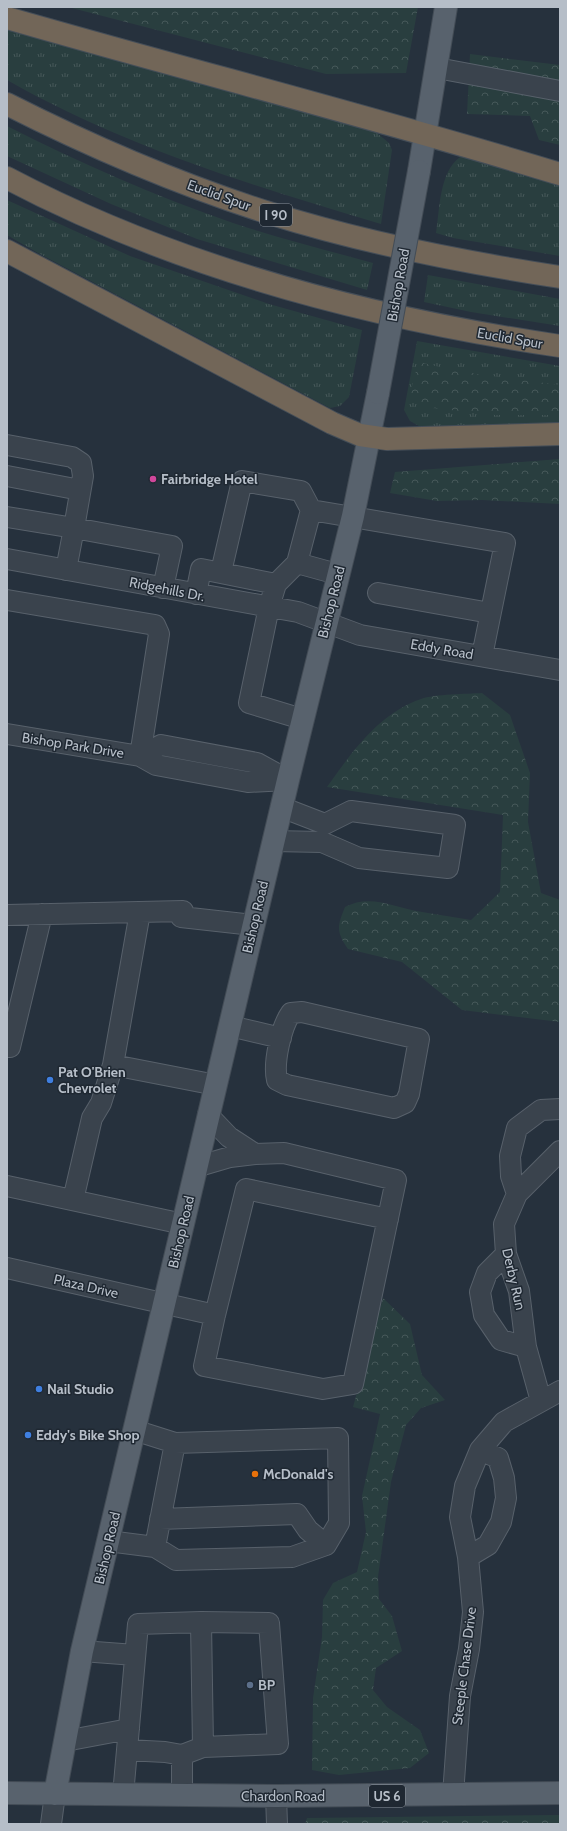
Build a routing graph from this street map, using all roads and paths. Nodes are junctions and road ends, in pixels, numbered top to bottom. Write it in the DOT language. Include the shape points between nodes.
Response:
graph roads {
  1 [pos="446,7"];
  2 [pos="7,18"];
  3 [pos="437,68"];
  4 [pos="560,91"];
  5 [pos="7,104"];
  6 [pos="425,133"];
  7 [pos="560,174"];
  8 [pos="7,178"];
  9 [pos="7,251"];
  10 [pos="560,277"];
  11 [pos="560,346"];
  12 [pos="560,434"];
  13 [pos="370,438"];
  14 [pos="7,445"];
  15 [pos="7,476"];
  16 [pos="80,490"];
  17 [pos="311,510"];
  18 [pos="353,516"];
  19 [pos="7,517"];
  20 [pos="74,528"];
  21 [pos="7,559"];
  22 [pos="297,563"];
  23 [pos="66,570"];
  24 [pos="221,572"];
  25 [pos="337,574"];
  26 [pos="276,584"];
  27 [pos="164,588"];
  28 [pos="378,593"];
  29 [pos="196,594"];
  30 [pos="7,600"];
  31 [pos="269,607"];
  32 [pos="490,613"];
  33 [pos="326,622"];
  34 [pos="482,656"];
  35 [pos="560,670"];
  36 [pos="302,719"];
  37 [pos="7,734"];
  38 [pos="140,756"];
  39 [pos="288,780"];
  40 [pos="282,807"];
  41 [pos="324,833"];
  42 [pos="273,841"];
  43 [pos="140,912"];
  44 [pos="42,914"];
  45 [pos="7,915"];
  46 [pos="254,925"];
  47 [pos="230,1026"];
  48 [pos="282,1038"];
  49 [pos="7,1046"];
  50 [pos="113,1065"];
  51 [pos="216,1085"];
  52 [pos="560,1109"];
  53 [pos="208,1115"];
  54 [pos="560,1151"];
  55 [pos="255,1154"];
  56 [pos="196,1167"];
  57 [pos="7,1186"];
  58 [pos="517,1194"];
  59 [pos="73,1200"];
  60 [pos="388,1218"];
  61 [pos="183,1224"];
  62 [pos="506,1254"];
  63 [pos="7,1268"];
  64 [pos="164,1303"];
  65 [pos="215,1315"];
  66 [pos="526,1347"];
  67 [pos="560,1391"];
  68 [pos="541,1401"];
  69 [pos="134,1430"];
  70 [pos="175,1443"];
  71 [pos="480,1450"];
  72 [pos="160,1519"];
  73 [pos="108,1541"];
  74 [pos="326,1545"];
  75 [pos="155,1547"];
  76 [pos="468,1557"];
  77 [pos="201,1622"];
  78 [pos="82,1651"];
  79 [pos="135,1655"];
  80 [pos="129,1729"];
  81 [pos="65,1741"];
  82 [pos="203,1747"];
  83 [pos="128,1750"];
  84 [pos="182,1755"];
  85 [pos="7,1793"];
  86 [pos="560,1793"];
  87 [pos="55,1794"];
  88 [pos="123,1795"];
  89 [pos="182,1795"];
  90 [pos="453,1795"];
  91 [pos="276,1796"];
  92 [pos="51,1824"];
  93 [pos="277,1824"];
  1 -- 3 [label="main road, Bishop Road"];
  2 -- 6 [label="highway"];
  3 -- 4 [label="street"];
  3 -- 6 [label="main road, Bishop Road"];
  5 -- 10 [label="highway, Euclid Spur / I 90" via="121,158 269,213 425,254"];
  6 -- 7 [label="highway"];
  6 -- 13 [label="main road, Bishop Road, bridge"];
  8 -- 11 [label="highway, Euclid Spur" via="119,229 276,285 384,314"];
  9 -- 13 [label="highway" via="332,423"];
  12 -- 13 [label="highway"];
  13 -- 18 [label="main road, Bishop Road"];
  14 -- 16 [label="street" via="72,457 80,463"];
  15 -- 16 [label="street"];
  16 -- 20 [label="street"];
  17 -- 18 [label="street"];
  17 -- 22 [label="street"];
  17 -- 24 [label="street" via="301,491 242,481"];
  18 -- 25 [label="main road, Bishop Road"];
  18 -- 32 [label="street" via="505,543"];
  19 -- 20 [label="street"];
  20 -- 23 [label="street"];
  20 -- 27 [label="street" via="172,546"];
  21 -- 23 [label="street, Ridgehills Dr."];
  22 -- 25 [label="street"];
  22 -- 26 [label="street"];
  23 -- 27 [label="street, Ridgehills Dr."];
  24 -- 26 [label="street"];
  24 -- 29 [label="street" via="201,569"];
  25 -- 33 [label="main road, Bishop Road"];
  26 -- 31 [label="street"];
  27 -- 29 [label="street, Ridgehills Dr."];
  28 -- 32 [label="street"];
  29 -- 31 [label="street, Ridgehills Dr."];
  30 -- 38 [label="street" via="155,625 159,634"];
  31 -- 33 [label="street, Ridgehills Dr." via="298,612"];
  31 -- 36 [label="street" via="249,703"];
  32 -- 34 [label="street"];
  33 -- 34 [label="street, Eddy Road" via="360,635"];
  33 -- 36 [label="main road, Bishop Road"];
  34 -- 35 [label="street, Eddy Road"];
  36 -- 39 [label="main road, Bishop Road"];
  37 -- 38 [label="street, Bishop Park Drive"];
  38 -- 39 [label="street, Bishop Park Drive" via="161,746 257,764"];
  39 -- 40 [label="main road, Bishop Road"];
  40 -- 41 [label="street"];
  40 -- 42 [label="main road, Bishop Road"];
  41 -- 41 [label="street" via="359,858 448,868 455,825 351,810"];
  41 -- 42 [label="street"];
  42 -- 46 [label="main road, Bishop Road"];
  43 -- 44 [label="street"];
  43 -- 46 [label="street" via="182,914"];
  43 -- 50 [label="street"];
  44 -- 45 [label="street"];
  44 -- 49 [label="street" via="10,1047"];
  46 -- 47 [label="main road, Bishop Road"];
  47 -- 48 [label="street"];
  47 -- 51 [label="main road, Bishop Road"];
  48 -- 48 [label="street" via="275,1070 277,1080 287,1085 394,1108 405,1103 419,1039 302,1012 291,1013"];
  50 -- 51 [label="street"];
  50 -- 59 [label="street" via="101,1103 92,1118"];
  51 -- 53 [label="main road, Bishop Road"];
  52 -- 58 [label="street" via="541,1110 517,1128 510,1156 511,1176"];
  53 -- 55 [label="street" via="229,1137"];
  53 -- 56 [label="main road, Bishop Road"];
  54 -- 58 [label="street, Derby Run"];
  55 -- 56 [label="street" via="230,1157"];
  55 -- 60 [label="street" via="284,1153 396,1180"];
  56 -- 61 [label="main road, Bishop Road"];
  57 -- 59 [label="street"];
  58 -- 62 [label="street, Derby Run" via="504,1224"];
  59 -- 61 [label="street"];
  60 -- 65 [label="street" via="246,1189"];
  60 -- 65 [label="street" via="353,1384 322,1389 204,1366"];
  61 -- 64 [label="main road, Bishop Road"];
  62 -- 66 [label="street, Derby Run" via="519,1291"];
  62 -- 66 [label="street" via="487,1273 480,1292 484,1315 501,1340"];
  63 -- 64 [label="street, Plaza Drive"];
  64 -- 65 [label="street, Plaza Drive"];
  64 -- 69 [label="main road, Bishop Road"];
  66 -- 68 [label="street, Derby Run"];
  67 -- 68 [label="street, Steeple Chase Drive"];
  68 -- 71 [label="street, Steeple Chase Drive" via="504,1422"];
  69 -- 70 [label="street"];
  69 -- 73 [label="main road, Bishop Road"];
  70 -- 72 [label="street"];
  70 -- 74 [label="street" via="338,1438 339,1522"];
  71 -- 76 [label="street, Steeple Chase Drive" via="464,1486 460,1517"];
  71 -- 76 [label="street" via="498,1458 506,1498 501,1522 488,1545"];
  72 -- 74 [label="street" via="297,1514 308,1530"];
  72 -- 75 [label="street"];
  73 -- 75 [label="street"];
  73 -- 78 [label="main road, Bishop Road"];
  74 -- 75 [label="street" via="292,1558 176,1560"];
  76 -- 90 [label="street, Steeple Chase Drive" via="473,1612 460,1696"];
  77 -- 79 [label="street" via="138,1624"];
  77 -- 82 [label="street"];
  77 -- 82 [label="street" via="269,1623 278,1744"];
  78 -- 79 [label="street"];
  78 -- 81 [label="main road, Bishop Road"];
  79 -- 80 [label="street"];
  80 -- 81 [label="street"];
  80 -- 83 [label="street"];
  81 -- 87 [label="main road, Bishop Road"];
  82 -- 84 [label="street"];
  83 -- 84 [label="street"];
  83 -- 88 [label="street"];
  84 -- 89 [label="street"];
  85 -- 87 [label="main road, Chardon Road / US 6"];
  86 -- 90 [label="main road, Chardon Road / US 6"];
  87 -- 88 [label="main road, Chardon Road / US 6"];
  87 -- 92 [label="street, Bishop Road"];
  88 -- 89 [label="main road, Chardon Road / US 6"];
  89 -- 91 [label="main road, Chardon Road / US 6"];
  90 -- 91 [label="main road, Chardon Road / US 6"];
  91 -- 93 [label="street"];
}
